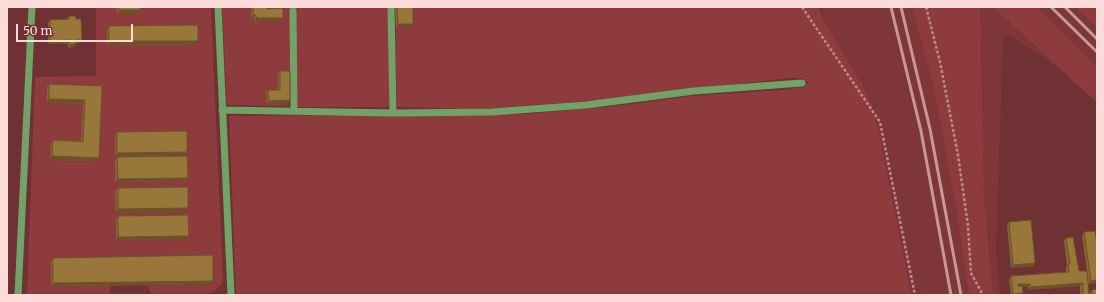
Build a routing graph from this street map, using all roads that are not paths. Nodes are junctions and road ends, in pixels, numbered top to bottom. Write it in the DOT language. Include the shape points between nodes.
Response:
graph roads {
  1 [pos="32,7"];
  2 [pos="218,7"];
  3 [pos="391,7"];
  4 [pos="293,11"];
  5 [pos="802,83"];
  6 [pos="222,110"];
  7 [pos="294,111"];
  8 [pos="393,113"];
  9 [pos="18,295"];
  10 [pos="231,295"];
  1 -- 9 [label="street"];
  2 -- 6 [label="street"];
  3 -- 8 [label="street"];
  4 -- 7 [label="street"];
  5 -- 8 [label="street" via="738,87 532,109"];
  6 -- 7 [label="street"];
  6 -- 10 [label="street"];
  7 -- 8 [label="street"];
}
